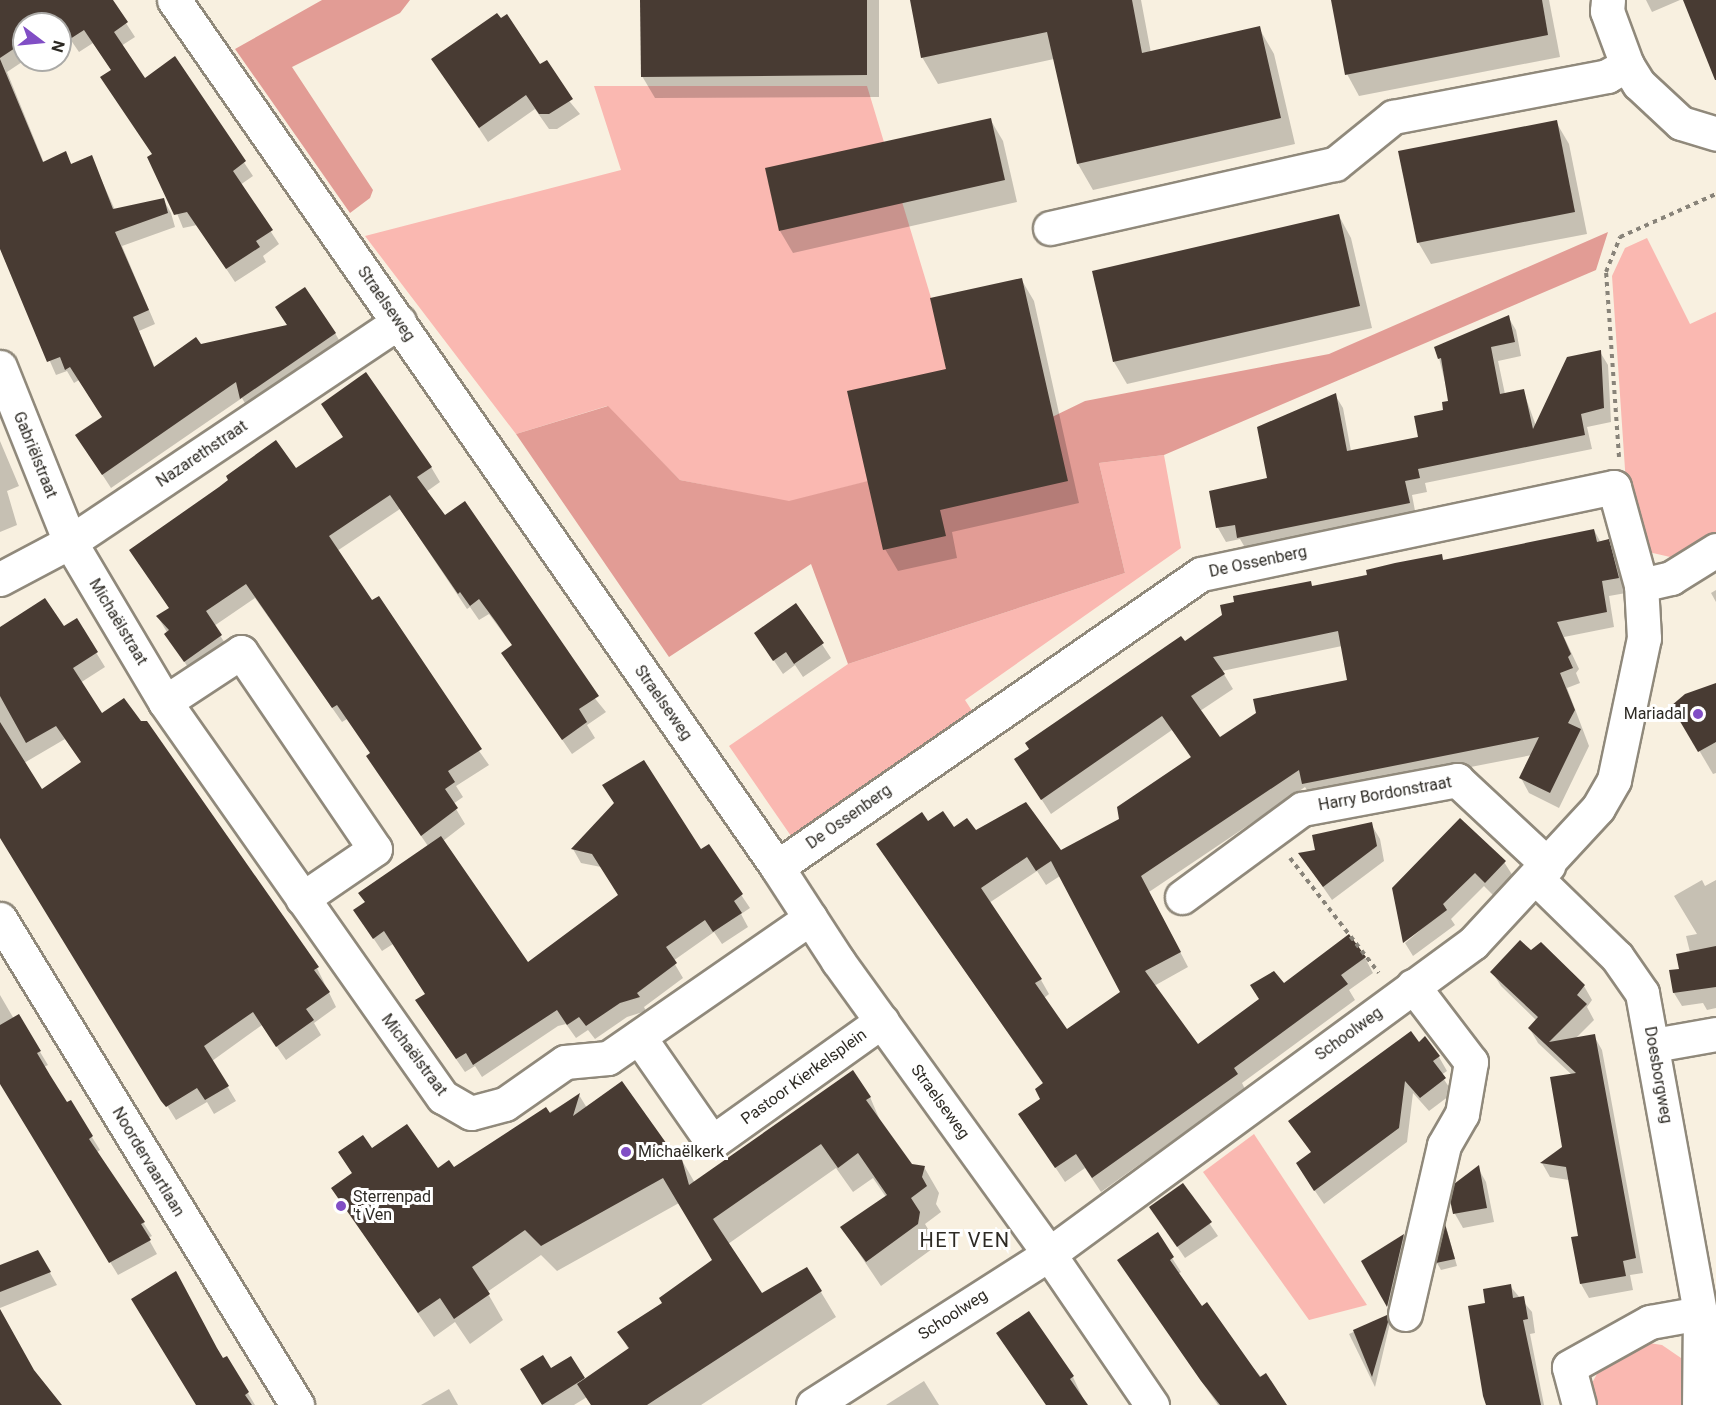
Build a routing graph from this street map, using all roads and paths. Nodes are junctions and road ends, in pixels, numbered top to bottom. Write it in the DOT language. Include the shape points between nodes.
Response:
graph roads {
  1 [pos="174,0"];
  2 [pos="1608,0"];
  3 [pos="1627,65"];
  4 [pos="1716,134"];
  5 [pos="1716,194"];
  6 [pos="1050,228"];
  7 [pos="399,322"];
  8 [pos="0,367"];
  9 [pos="1614,487"];
  10 [pos="70,542"];
  11 [pos="1716,550"];
  12 [pos="0,579"];
  13 [pos="1641,585"];
  14 [pos="165,702"];
  15 [pos="1270,832"];
  16 [pos="777,867"];
  17 [pos="1542,872"];
  18 [pos="1182,897"];
  19 [pos="302,899"];
  20 [pos="810,918"];
  21 [pos="0,919"];
  22 [pos="1406,992"];
  23 [pos="882,1021"];
  24 [pos="1716,1034"];
  25 [pos="639,1036"];
  26 [pos="1654,1045"];
  27 [pos="1049,1254"];
  28 [pos="1700,1313"];
  29 [pos="1405,1314"];
  30 [pos="297,1405"];
  31 [pos="813,1405"];
  32 [pos="1152,1405"];
  33 [pos="1579,1405"];
  34 [pos="1699,1405"];
  1 -- 7 [label="street, Straelseweg"];
  2 -- 3 [label="street" via="1607,11"];
  3 -- 4 [label="street" via="1639,84 1681,123"];
  3 -- 6 [label="street" via="1607,76 1393,117 1335,164"];
  5 -- 9 [label="path" via="1620,237 1606,272 1620,458"];
  7 -- 10 [label="street, Nazarethstraat"];
  7 -- 16 [label="street, Straelseweg"];
  8 -- 10 [label="street, Gabriëlstraat"];
  9 -- 13 [label="street"];
  9 -- 16 [label="street, De Ossenberg" via="1201,574"];
  10 -- 12 [label="street, Nazarethstraat"];
  10 -- 14 [label="street, Michaëlstraat"];
  11 -- 13 [label="street" via="1671,578"];
  13 -- 17 [label="street, Schoolweg" via="1644,638 1614,780 1598,808"];
  14 -- 19 [label="street, Michaëlstraat"];
  14 -- 19 [label="street" via="241,652 375,849"];
  15 -- 17 [label="street, Harry Bordonstraat" via="1302,808 1456,780"];
  15 -- 18 [label="street, Harry Bordonstraat"];
  15 -- 22 [label="path"];
  16 -- 20 [label="street, Straelseweg"];
  17 -- 22 [label="street, Schoolweg" via="1473,943"];
  17 -- 26 [label="street, Doesborgweg" via="1617,957 1642,993"];
  19 -- 25 [label="street, Michaëlstraat" via="443,1097 471,1113 505,1104 565,1062 608,1058"];
  20 -- 23 [label="street, Straelseweg"];
  20 -- 25 [label="street, Michaëlstraat"];
  21 -- 30 [label="street, Noordervaartlaan"];
  22 -- 27 [label="street, Schoolweg"];
  22 -- 29 [label="street" via="1471,1062 1462,1114 1444,1145"];
  23 -- 25 [label="street, Pastoor Kierkelsplein" via="715,1140"];
  23 -- 27 [label="street, Straelseweg"];
  24 -- 26 [label="street"];
  26 -- 28 [label="street, Doesborgweg"];
  27 -- 31 [label="street, Schoolweg"];
  27 -- 32 [label="street, Straelseweg"];
  28 -- 33 [label="street" via="1650,1323 1569,1366"];
  28 -- 34 [label="street, Doesborgweg"];
}
